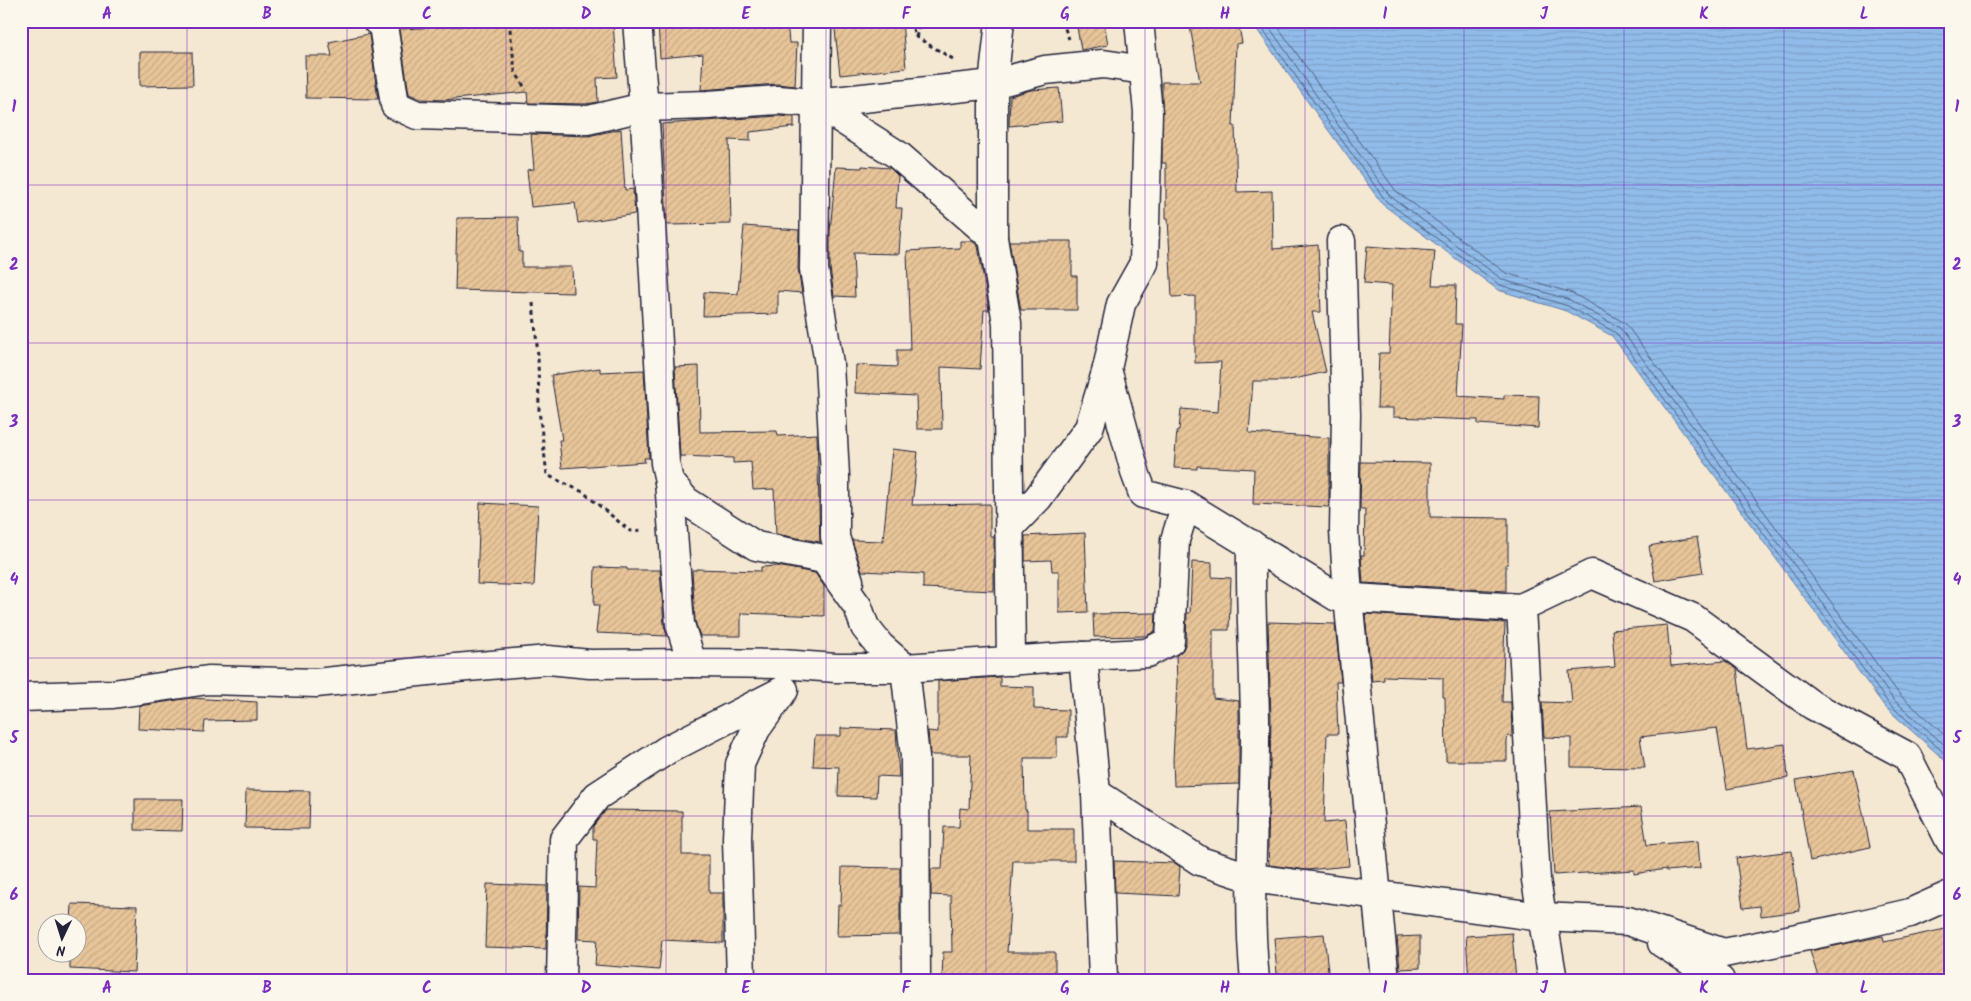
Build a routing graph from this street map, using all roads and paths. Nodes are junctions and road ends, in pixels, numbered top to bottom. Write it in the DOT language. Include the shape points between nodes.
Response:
graph roads {
  1 [pos="509,21"];
  2 [pos="637,21"];
  3 [pos="817,21"];
  4 [pos="910,21"];
  5 [pos="921,21"];
  6 [pos="1000,21"];
  7 [pos="1139,21"];
  8 [pos="381,22"];
  9 [pos="916,37"];
  10 [pos="955,60"];
  11 [pos="1144,70"];
  12 [pos="993,84"];
  13 [pos="816,103"];
  14 [pos="643,107"];
  15 [pos="546,119"];
  16 [pos="993,238"];
  17 [pos="1341,241"];
  18 [pos="533,304"];
  19 [pos="1107,369"];
  20 [pos="669,481"];
  21 [pos="1186,505"];
  22 [pos="1009,528"];
  23 [pos="673,529"];
  24 [pos="1251,544"];
  25 [pos="1348,597"];
  26 [pos="858,607"];
  27 [pos="1521,608"];
  28 [pos="1084,656"];
  29 [pos="1011,661"];
  30 [pos="692,663"];
  31 [pos="836,668"];
  32 [pos="905,668"];
  33 [pos="784,690"];
  34 [pos="21,697"];
  35 [pos="1096,793"];
  36 [pos="1950,842"];
  37 [pos="1252,878"];
  38 [pos="1377,895"];
  39 [pos="1950,895"];
  40 [pos="1542,917"];
  41 [pos="1628,921"];
  42 [pos="561,980"];
  43 [pos="741,980"];
  44 [pos="916,980"];
  45 [pos="1103,980"];
  46 [pos="1255,980"];
  47 [pos="1385,980"];
  48 [pos="1553,980"];
  49 [pos="1720,980"];
  1 -- 15 [label="path" via="514,71"];
  2 -- 14 [label="street"];
  3 -- 13 [label="street"];
  4 -- 9 [label="path"];
  5 -- 9 [label="path"];
  6 -- 12 [label="street"];
  7 -- 11 [label="street"];
  8 -- 15 [label="street" via="396,105 417,115"];
  9 -- 10 [label="path"];
  11 -- 12 [label="street" via="1103,64 1045,70"];
  11 -- 19 [label="street" via="1148,112 1144,263 1121,304"];
  12 -- 13 [label="street"];
  12 -- 16 [label="street"];
  13 -- 14 [label="street" via="778,100"];
  13 -- 16 [label="street" via="898,155"];
  13 -- 26 [label="street" via="814,269 829,364 835,537"];
  14 -- 15 [label="street" via="588,120"];
  14 -- 20 [label="street" via="665,463"];
  16 -- 22 [label="street" via="1007,323"];
  17 -- 25 [label="street" via="1346,415 1344,531"];
  18 -- 23 [label="path" via="538,355 538,410 547,474 582,492 630,531"];
  19 -- 21 [label="street" via="1144,494"];
  19 -- 22 [label="street" via="1089,428 1038,498"];
  20 -- 23 [label="street"];
  20 -- 26 [label="street" via="686,501 756,546 824,559"];
  21 -- 24 [label="street"];
  21 -- 28 [label="street" via="1175,540 1170,641 1147,653"];
  22 -- 29 [label="street"];
  23 -- 30 [label="street" via="680,624"];
  24 -- 25 [label="street" via="1337,597"];
  24 -- 37 [label="street" via="1255,718"];
  25 -- 27 [label="street"];
  25 -- 38 [label="street"];
  26 -- 32 [label="street" via="870,634"];
  27 -- 36 [label="street" via="1592,574 1693,618 1812,705 1907,756"];
  27 -- 40 [label="street" via="1536,880"];
  28 -- 29 [label="street"];
  28 -- 35 [label="street"];
  29 -- 32 [label="street"];
  30 -- 31 [label="street"];
  30 -- 34 [label="street" via="590,664 548,660 316,683 208,680 113,694"];
  31 -- 32 [label="street"];
  31 -- 33 [label="street"];
  32 -- 44 [label="street" via="915,758"];
  33 -- 42 [label="street" via="667,750 597,796 564,840"];
  33 -- 43 [label="street" via="756,729 740,764"];
  35 -- 37 [label="street" via="1200,861"];
  35 -- 45 [label="street"];
  37 -- 38 [label="street"];
  37 -- 46 [label="street" via="1251,942"];
  38 -- 40 [label="street"];
  38 -- 47 [label="street"];
  39 -- 41 [label="street" via="1910,912 1724,953"];
  40 -- 41 [label="street"];
  40 -- 48 [label="street"];
  41 -- 49 [label="street"];
}
